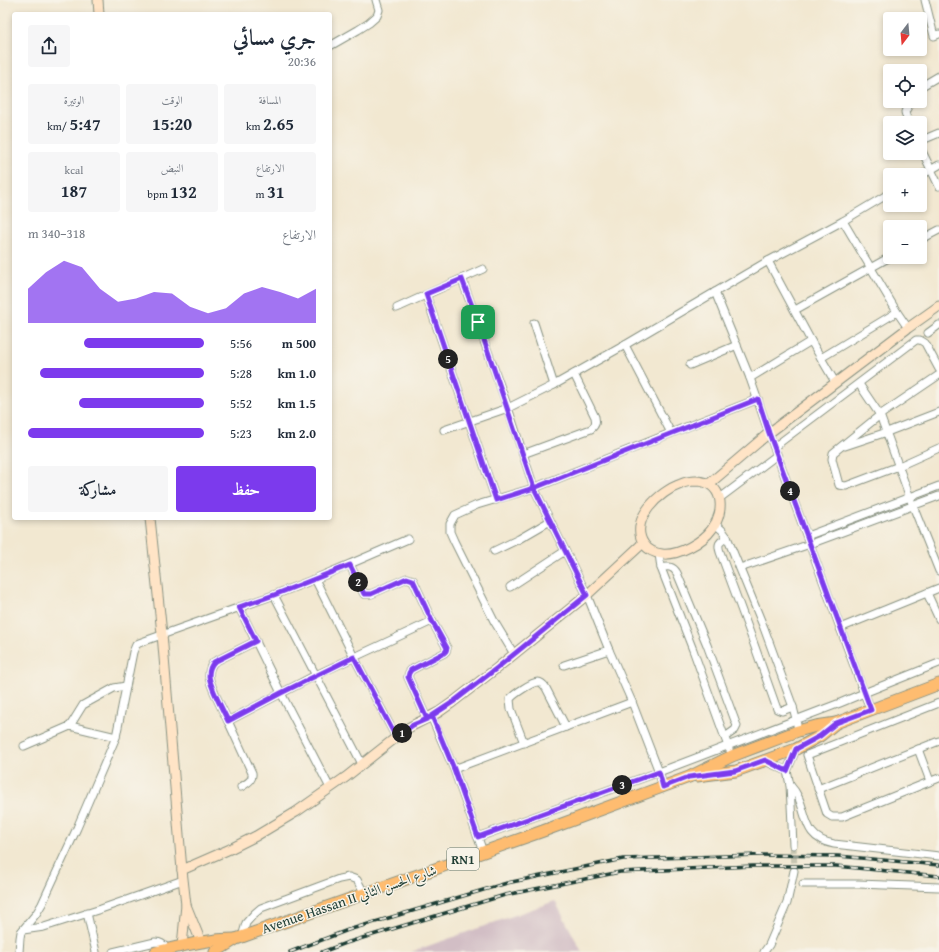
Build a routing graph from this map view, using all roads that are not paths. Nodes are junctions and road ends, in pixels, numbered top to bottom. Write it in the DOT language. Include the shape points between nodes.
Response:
graph roads {
  1 [pos="98,0"];
  2 [pos="376,0"];
  3 [pos="925,0"];
  4 [pos="99,12"];
  5 [pos="939,34"];
  6 [pos="332,45"];
  7 [pos="939,76"];
  8 [pos="927,83"];
  9 [pos="939,133"];
  10 [pos="927,139"];
  11 [pos="926,160"];
  12 [pos="939,165"];
  13 [pos="931,169"];
  14 [pos="927,172"];
  15 [pos="939,186"];
  16 [pos="883,197"];
  17 [pos="843,221"];
  18 [pos="939,230"];
  19 [pos="927,236"];
  20 [pos="768,261"];
  21 [pos="883,261"];
  22 [pos="871,267"];
  23 [pos="483,269"];
  24 [pos="462,279"];
  25 [pos="715,292"];
  26 [pos="426,294"];
  27 [pos="939,306"];
  28 [pos="397,308"];
  29 [pos="795,310"];
  30 [pos="897,312"];
  31 [pos="534,323"];
  32 [pos="939,325"];
  33 [pos="908,328"];
  34 [pos="928,333"];
  35 [pos="811,341"];
  36 [pos="625,345"];
  37 [pos="737,346"];
  38 [pos="821,358"];
  39 [pos="690,365"];
  40 [pos="939,369"];
  41 [pos="574,374"];
  42 [pos="939,375"];
  43 [pos="750,378"];
  44 [pos="835,382"];
  45 [pos="859,384"];
  46 [pos="554,385"];
  47 [pos="758,399"];
  48 [pos="508,408"];
  49 [pos="939,412"];
  50 [pos="880,415"];
  51 [pos="470,421"];
  52 [pos="444,430"];
  53 [pos="887,432"];
  54 [pos="671,433"];
  55 [pos="769,433"];
  56 [pos="774,447"];
  57 [pos="840,447"];
  58 [pos="939,448"];
  59 [pos="522,454"];
  60 [pos="777,455"];
  61 [pos="899,466"];
  62 [pos="709,484"];
  63 [pos="939,486"];
  64 [pos="534,488"];
  65 [pos="939,496"];
  66 [pos="910,497"];
  67 [pos="720,498"];
  68 [pos="496,500"];
  69 [pos="913,506"];
  70 [pos="150,520"];
  71 [pos="550,520"];
  72 [pos="715,524"];
  73 [pos="807,536"];
  74 [pos="727,537"];
  75 [pos="408,539"];
  76 [pos="643,543"];
  77 [pos="810,544"];
  78 [pos="494,551"];
  79 [pos="565,551"];
  80 [pos="659,554"];
  81 [pos="350,565"];
  82 [pos="661,568"];
  83 [pos="740,568"];
  84 [pos="939,571"];
  85 [pos="315,579"];
  86 [pos="510,587"];
  87 [pos="939,588"];
  88 [pos="927,593"];
  89 [pos="274,595"];
  90 [pos="587,595"];
  91 [pos="239,607"];
  92 [pos="939,619"];
  93 [pos="432,621"];
  94 [pos="764,628"];
  95 [pos="840,628"];
  96 [pos="162,634"];
  97 [pos="750,634"];
  98 [pos="256,641"];
  99 [pos="707,645"];
  100 [pos="609,650"];
  101 [pos="693,650"];
  102 [pos="514,654"];
  103 [pos="354,657"];
  104 [pos="939,663"];
  105 [pos="564,666"];
  106 [pos="316,675"];
  107 [pos="939,684"];
  108 [pos="126,686"];
  109 [pos="281,693"];
  110 [pos="864,693"];
  111 [pos="632,702"];
  112 [pos="939,703"];
  113 [pos="793,707"];
  114 [pos="871,710"];
  115 [pos="429,718"];
  116 [pos="796,719"];
  117 [pos="228,721"];
  118 [pos="836,723"];
  119 [pos="70,726"];
  120 [pos="566,727"];
  121 [pos="798,731"];
  122 [pos="116,737"];
  123 [pos="396,737"];
  124 [pos="725,737"];
  125 [pos="939,741"];
  126 [pos="524,743"];
  127 [pos="24,746"];
  128 [pos="796,749"];
  129 [pos="918,749"];
  130 [pos="730,750"];
  131 [pos="765,760"];
  132 [pos="362,764"];
  133 [pos="454,769"];
  134 [pos="736,771"];
  135 [pos="787,771"];
  136 [pos="659,772"];
  137 [pos="689,777"];
  138 [pos="939,778"];
  139 [pos="930,781"];
  140 [pos="790,785"];
  141 [pos="241,787"];
  142 [pos="663,787"];
  143 [pos="330,788"];
  144 [pos="818,788"];
  145 [pos="478,837"];
  146 [pos="793,845"];
  147 [pos="484,852"];
  148 [pos="939,856"];
  149 [pos="182,870"];
  150 [pos="794,872"];
  151 [pos="183,880"];
  152 [pos="803,884"];
  153 [pos="939,887"];
  154 [pos="364,893"];
  155 [pos="186,905"];
  156 [pos="87,913"];
  157 [pos="23,930"];
  158 [pos="239,938"];
  159 [pos="201,942"];
  160 [pos="187,948"];
  161 [pos="162,951"];
  162 [pos="19,952"];
  163 [pos="96,952"];
  164 [pos="113,952"];
  165 [pos="214,952"];
  166 [pos="764,952"];
  1 -- 4 [label="street"];
  2 -- 6 [label="street" via="380,10 377,16"];
  3 -- 5 [label="street" via="934,36"];
  7 -- 8 [label="street"];
  9 -- 10 [label="street"];
  11 -- 13 [label="street"];
  12 -- 13 [label="street"];
  13 -- 14 [label="street"];
  13 -- 15 [label="street"];
  16 -- 17 [label="street"];
  17 -- 20 [label="street"];
  17 -- 22 [label="street"];
  18 -- 19 [label="street"];
  20 -- 25 [label="street"];
  20 -- 29 [label="street"];
  21 -- 22 [label="street"];
  22 -- 29 [label="street"];
  22 -- 30 [label="street"];
  23 -- 24 [label="street"];
  24 -- 26 [label="street"];
  24 -- 48 [label="street"];
  25 -- 36 [label="street"];
  25 -- 37 [label="street"];
  26 -- 28 [label="street"];
  26 -- 51 [label="street"];
  27 -- 33 [label="street"];
  29 -- 35 [label="street"];
  30 -- 33 [label="street"];
  30 -- 38 [label="street"];
  31 -- 46 [label="street"];
  32 -- 34 [label="street"];
  33 -- 44 [label="street"];
  35 -- 38 [label="street"];
  35 -- 43 [label="street"];
  36 -- 41 [label="street"];
  36 -- 54 [label="street"];
  37 -- 39 [label="street"];
  37 -- 43 [label="street"];
  38 -- 44 [label="street"];
  40 -- 45 [label="street" via="925,343 916,340"];
  41 -- 46 [label="street"];
  41 -- 59 [label="street" via="595,417 594,427"];
  42 -- 50 [label="street"];
  43 -- 47 [label="street"];
  44 -- 55 [label="street"];
  45 -- 50 [label="street"];
  45 -- 56 [label="street"];
  46 -- 48 [label="street"];
  47 -- 54 [label="street"];
  47 -- 55 [label="street"];
  48 -- 51 [label="street"];
  48 -- 59 [label="street"];
  49 -- 53 [label="street"];
  50 -- 53 [label="street"];
  50 -- 57 [label="street"];
  51 -- 52 [label="street"];
  51 -- 68 [label="street"];
  53 -- 57 [label="street"];
  53 -- 61 [label="street"];
  54 -- 64 [label="street"];
  55 -- 56 [label="street"];
  55 -- 62 [label="street"];
  56 -- 60 [label="street"];
  57 -- 61 [label="street" via="833,453 832,459 839,484 846,486"];
  58 -- 61 [label="street"];
  59 -- 64 [label="street"];
  60 -- 67 [label="street"];
  60 -- 73 [label="street"];
  61 -- 66 [label="street"];
  62 -- 67 [label="street"];
  62 -- 76 [label="street" via="701,481 684,483 659,496 641,520 640,534"];
  63 -- 66 [label="street"];
  64 -- 68 [label="street"];
  64 -- 71 [label="street"];
  65 -- 69 [label="street"];
  66 -- 69 [label="street"];
  66 -- 73 [label="street"];
  67 -- 72 [label="street"];
  68 -- 102 [label="street" via="455,514 450,524 450,532 494,621"];
  69 -- 77 [label="street"];
  69 -- 84 [label="street"];
  70 -- 96 [label="street"];
  71 -- 78 [label="street"];
  71 -- 79 [label="street"];
  72 -- 74 [label="street"];
  72 -- 80 [label="street" via="708,534 690,547 669,554"];
  73 -- 77 [label="street"];
  74 -- 83 [label="street"];
  74 -- 97 [label="street" via="720,542 718,548"];
  75 -- 81 [label="street"];
  76 -- 80 [label="street"];
  76 -- 90 [label="street"];
  77 -- 83 [label="street"];
  77 -- 95 [label="street"];
  79 -- 86 [label="street"];
  79 -- 90 [label="street"];
  80 -- 82 [label="street"];
  81 -- 85 [label="street"];
  81 -- 93 [label="street" via="364,594 367,595 407,578 413,580"];
  82 -- 99 [label="street" via="675,569"];
  82 -- 101 [label="street"];
  83 -- 94 [label="street"];
  85 -- 89 [label="street"];
  85 -- 103 [label="street"];
  87 -- 88 [label="street"];
  88 -- 92 [label="street"];
  88 -- 95 [label="street"];
  89 -- 91 [label="street"];
  89 -- 106 [label="street"];
  90 -- 100 [label="street"];
  90 -- 102 [label="street"];
  91 -- 96 [label="street"];
  91 -- 98 [label="street"];
  93 -- 103 [label="street"];
  93 -- 115 [label="street" via="447,648 446,651 411,670 408,677"];
  94 -- 97 [label="street"];
  94 -- 113 [label="street"];
  95 -- 110 [label="street"];
  96 -- 108 [label="street" via="136,645"];
  96 -- 149 [label="street"];
  97 -- 113 [label="street" via="777,709 782,711"];
  98 -- 109 [label="street"];
  98 -- 117 [label="street" via="211,665 210,682"];
  99 -- 101 [label="street"];
  99 -- 124 [label="street" via="736,723 735,730"];
  100 -- 105 [label="street"];
  100 -- 111 [label="street"];
  101 -- 124 [label="street"];
  102 -- 115 [label="street"];
  103 -- 106 [label="street"];
  103 -- 123 [label="street"];
  104 -- 110 [label="street"];
  106 -- 109 [label="street"];
  106 -- 132 [label="street"];
  107 -- 114 [label="main road, Avenue Hassan II شارع الحسن الثاني / RN1"];
  108 -- 119 [label="street" via="114,688 83,705"];
  108 -- 122 [label="street"];
  109 -- 117 [label="street"];
  109 -- 143 [label="street"];
  110 -- 114 [label="street"];
  110 -- 116 [label="street"];
  111 -- 120 [label="street"];
  111 -- 136 [label="street"];
  112 -- 144 [label="street" via="806,755"];
  113 -- 116 [label="street"];
  114 -- 118 [label="main road, Avenue Hassan II شارع الحسن الثاني / RN1"];
  115 -- 123 [label="street"];
  115 -- 133 [label="street"];
  116 -- 121 [label="street"];
  116 -- 130 [label="street"];
  117 -- 141 [label="street" via="253,776"];
  118 -- 121 [label="main road, Avenue Hassan II شارع الحسن الثاني / RN1"];
  118 -- 128 [label="main road, Avenue Hassan II شارع الحسن الثاني / RN1" via="820,736"];
  119 -- 122 [label="street"];
  119 -- 127 [label="street"];
  120 -- 126 [label="street"];
  120 -- 126 [label="street" via="546,688 539,682 534,683 510,699 511,709"];
  121 -- 128 [label="main road" via="801,739"];
  121 -- 130 [label="main road, Avenue Hassan II شارع الحسن الثاني / RN1"];
  122 -- 157 [label="street" via="42,904"];
  123 -- 132 [label="street"];
  124 -- 130 [label="street"];
  125 -- 129 [label="street"];
  126 -- 133 [label="street"];
  128 -- 131 [label="main road, Avenue Hassan II شارع الحسن الثاني / RN1"];
  128 -- 135 [label="street"];
  129 -- 139 [label="street"];
  129 -- 144 [label="street"];
  130 -- 134 [label="main road" via="731,764"];
  130 -- 136 [label="street"];
  130 -- 137 [label="main road, Avenue Hassan II شارع الحسن الثاني / RN1"];
  131 -- 134 [label="main road, Avenue Hassan II شارع الحسن الثاني / RN1"];
  131 -- 135 [label="street"];
  132 -- 143 [label="street"];
  133 -- 145 [label="street"];
  134 -- 137 [label="main road, Avenue Hassan II شارع الحسن الثاني / RN1"];
  135 -- 140 [label="street"];
  136 -- 142 [label="street"];
  136 -- 145 [label="street"];
  137 -- 142 [label="main road, Avenue Hassan II شارع الحسن الثاني / RN1"];
  138 -- 139 [label="street"];
  139 -- 144 [label="street" via="839,818 827,814"];
  140 -- 146 [label="street"];
  140 -- 148 [label="street" via="800,800 811,832 820,840 834,844"];
  142 -- 147 [label="main road, Avenue Hassan II شارع الحسن الثاني / RN1"];
  143 -- 149 [label="street" via="256,836"];
  145 -- 147 [label="street"];
  147 -- 154 [label="main road, Avenue Hassan II شارع الحسن الثاني / RN1"];
  149 -- 151 [label="street"];
  150 -- 166 [label="street" via="787,903"];
  151 -- 155 [label="street"];
  151 -- 156 [label="street"];
  152 -- 153 [label="street"];
  154 -- 158 [label="main road, Avenue Hassan II شارع الحسن الثاني / RN1"];
  154 -- 158 [label="street" via="357,880 349,877 339,879 261,908 246,923"];
  155 -- 159 [label="street"];
  155 -- 160 [label="street" via="184,915"];
  156 -- 157 [label="street" via="44,927"];
  156 -- 163 [label="street"];
  157 -- 162 [label="street"];
  158 -- 159 [label="main road, Avenue Hassan II شارع الحسن الثاني / RN1"];
  158 -- 165 [label="main road, Avenue Hassan II شارع الحسن الثاني / RN1"];
  159 -- 160 [label="main road, Avenue Hassan II شارع الحسن الثاني / RN1"];
  160 -- 161 [label="main road, Avenue Hassan II شارع الحسن الثاني / RN1"];
  161 -- 164 [label="street" via="164,945 155,942"];
}
